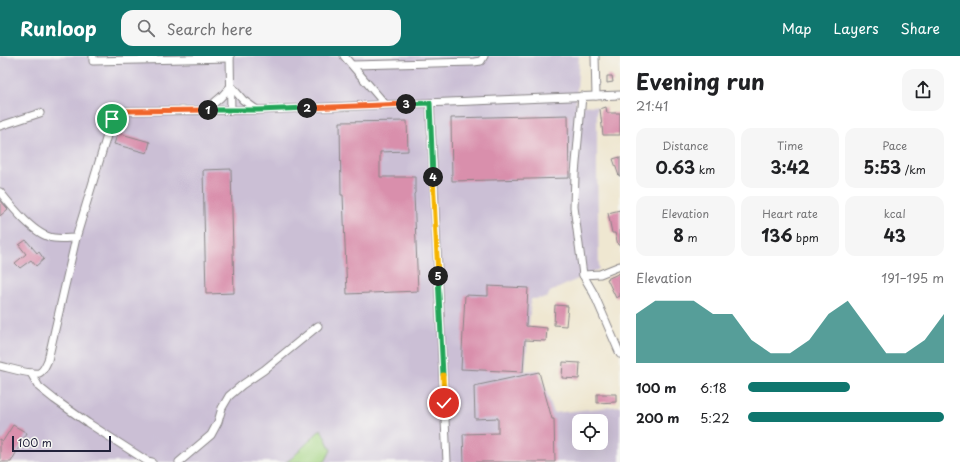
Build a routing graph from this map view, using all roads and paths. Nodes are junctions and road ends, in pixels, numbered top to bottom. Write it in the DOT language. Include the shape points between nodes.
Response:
graph roads {
  1 [pos="93,56"];
  2 [pos="344,56"];
  3 [pos="484,56"];
  4 [pos="595,56"];
  5 [pos="230,57"];
  6 [pos="353,65"];
  7 [pos="230,86"];
  8 [pos="620,95"];
  9 [pos="582,96"];
  10 [pos="596,96"];
  11 [pos="430,103"];
  12 [pos="385,104"];
  13 [pos="206,110"];
  14 [pos="258,110"];
  15 [pos="231,111"];
  16 [pos="40,113"];
  17 [pos="0,126"];
  18 [pos="0,192"];
  19 [pos="76,238"];
  20 [pos="620,266"];
  21 [pos="583,275"];
  22 [pos="318,326"];
  23 [pos="620,354"];
  24 [pos="0,366"];
  25 [pos="31,373"];
  26 [pos="152,462"];
  27 [pos="179,462"];
  28 [pos="447,462"];
  1 -- 5 [label="street" via="93,61"];
  2 -- 6 [label="street"];
  3 -- 6 [label="street" via="481,61 474,62"];
  4 -- 10 [label="street"];
  5 -- 7 [label="street"];
  6 -- 12 [label="street"];
  7 -- 13 [label="street"];
  7 -- 14 [label="street" via="243,100"];
  7 -- 15 [label="street"];
  8 -- 10 [label="street"];
  9 -- 10 [label="street"];
  9 -- 11 [label="street"];
  9 -- 21 [label="street" via="574,207"];
  11 -- 12 [label="street"];
  11 -- 28 [label="street"];
  12 -- 14 [label="street"];
  13 -- 15 [label="street"];
  13 -- 19 [label="street" via="117,113 112,119"];
  14 -- 15 [label="street"];
  16 -- 17 [label="street"];
  18 -- 19 [label="street" via="18,214 37,230 53,238"];
  19 -- 25 [label="street" via="48,360 38,373"];
  20 -- 21 [label="street" via="600,274"];
  21 -- 23 [label="street"];
  22 -- 27 [label="street" via="229,396 211,435"];
  24 -- 25 [label="street"];
  25 -- 26 [label="street" via="40,387 54,399"];
}
